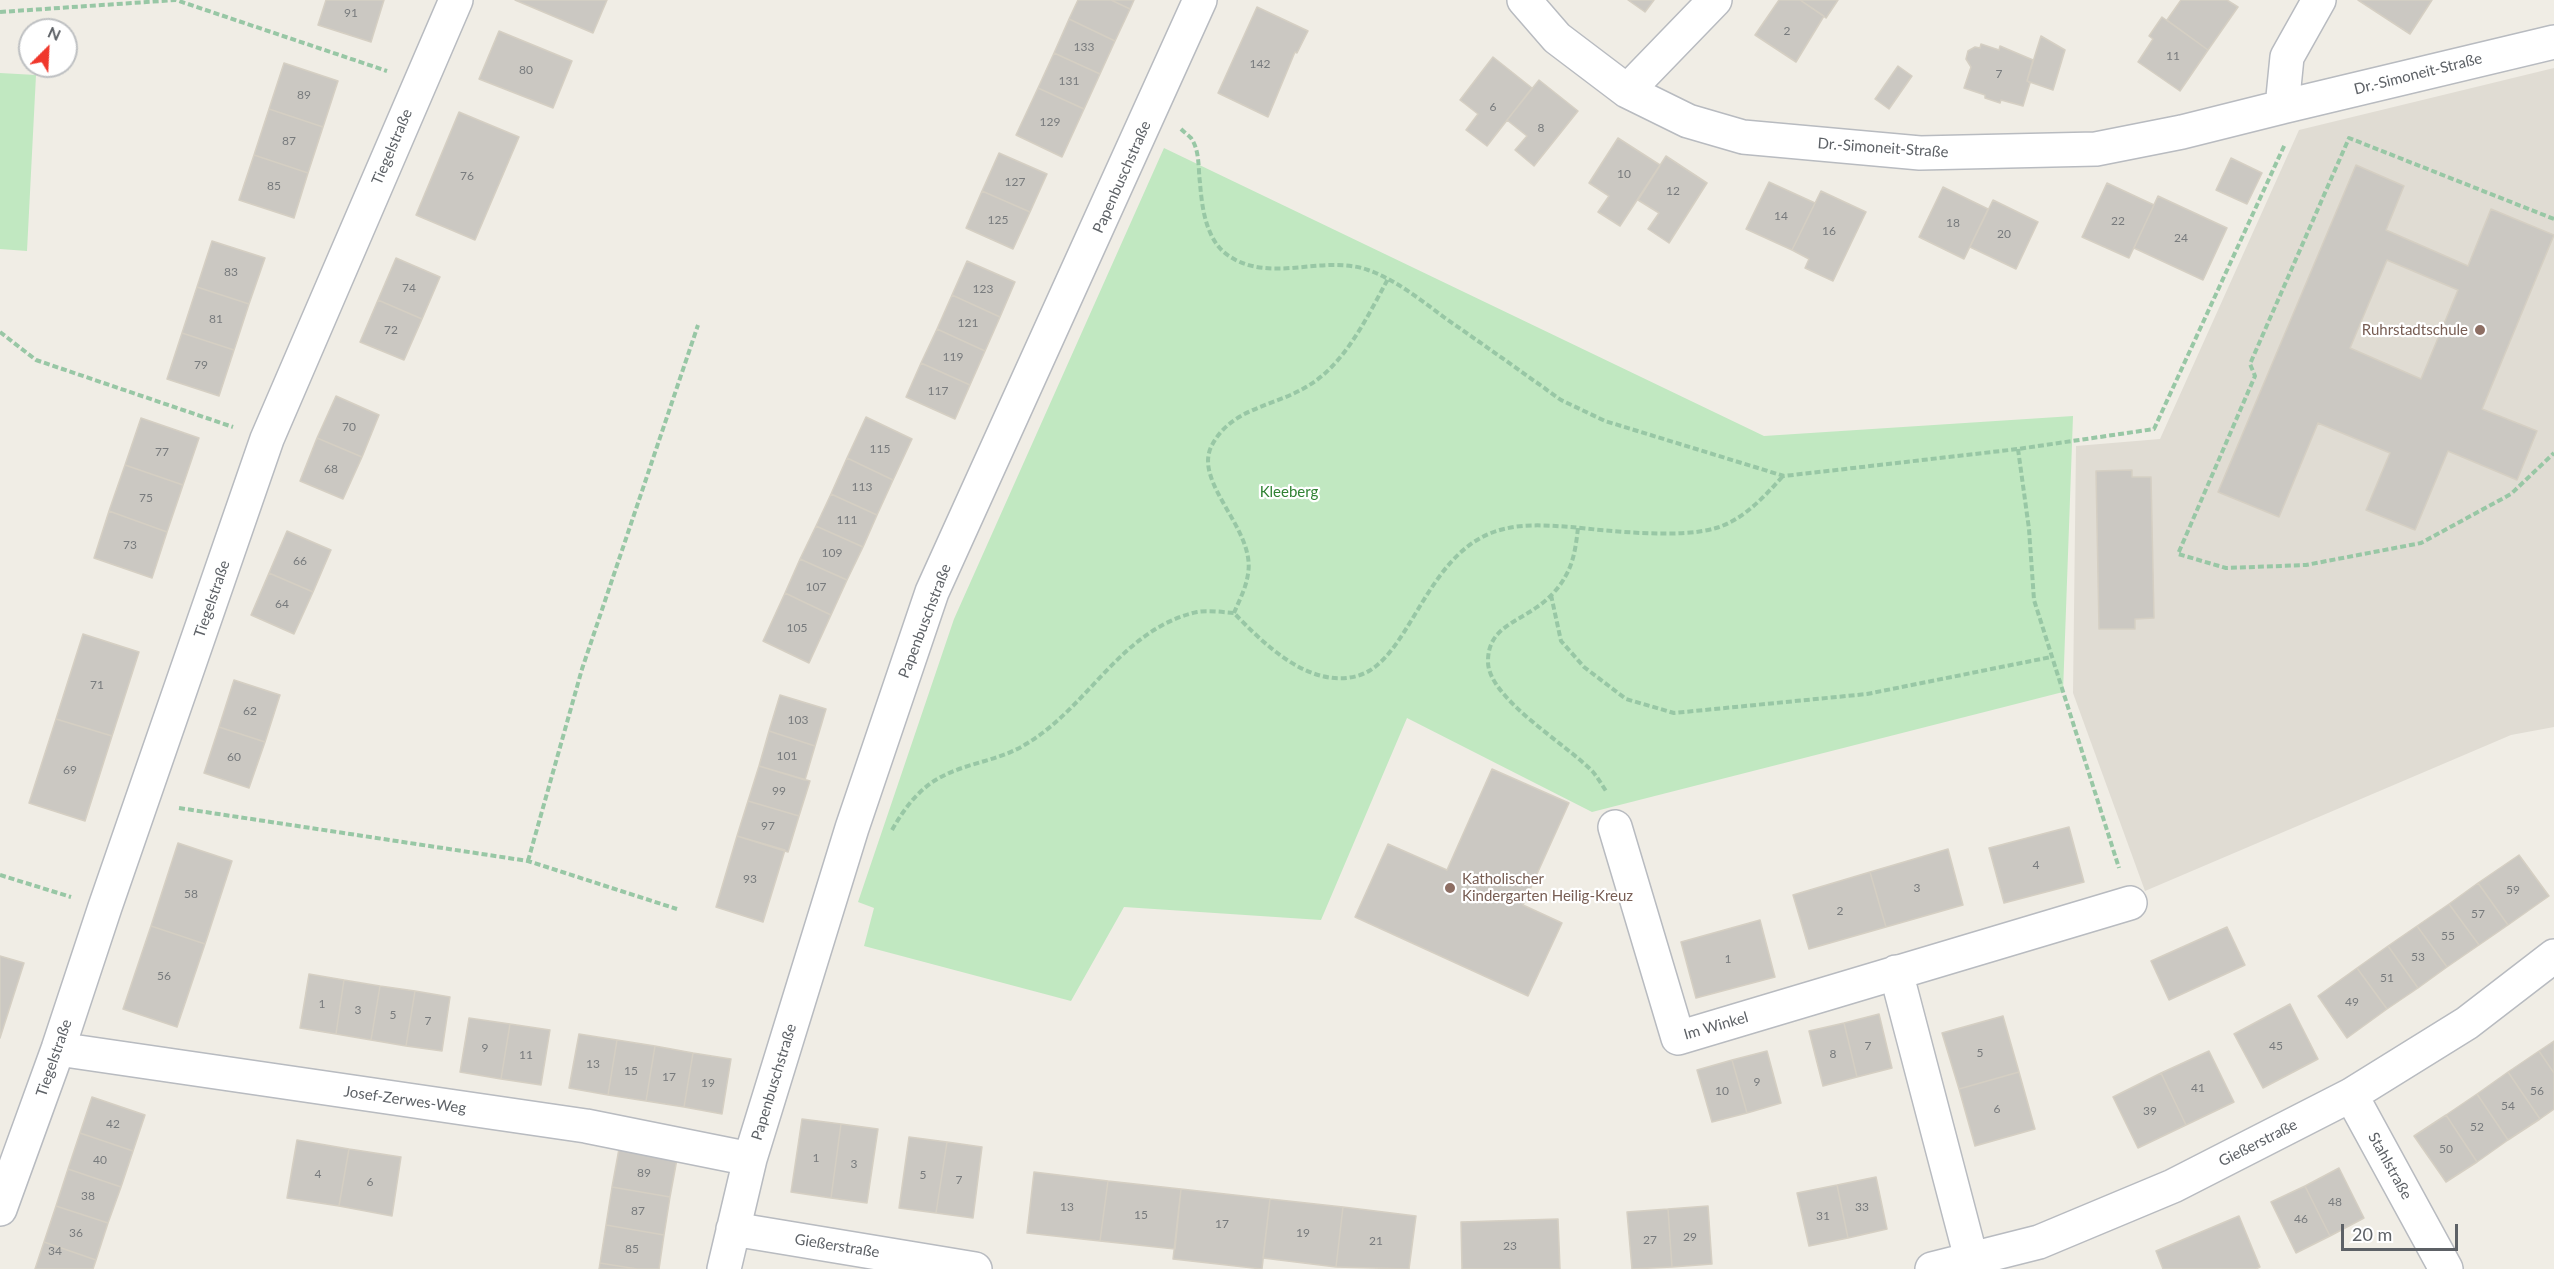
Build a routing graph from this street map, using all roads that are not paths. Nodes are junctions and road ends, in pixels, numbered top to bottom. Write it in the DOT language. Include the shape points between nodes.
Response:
graph roads {
  1 [pos="456,0"];
  2 [pos="1200,0"];
  3 [pos="1524,0"];
  4 [pos="1715,0"];
  5 [pos="2319,0"];
  6 [pos="2554,42"];
  7 [pos="1627,92"];
  8 [pos="2293,105"];
  9 [pos="1615,827"];
  10 [pos="2130,903"];
  11 [pos="2554,956"];
  12 [pos="1896,972"];
  13 [pos="58,1049"];
  14 [pos="2351,1095"];
  15 [pos="750,1159"];
  16 [pos="0,1209"];
  17 [pos="733,1229"];
  18 [pos="1971,1257"];
  19 [pos="966,1268"];
  20 [pos="724,1269"];
  21 [pos="1932,1269"];
  22 [pos="2446,1269"];
  1 -- 13 [label="street, Tiegelstraße" via="267,439"];
  2 -- 15 [label="street, Papenbuschstraße" via="932,592 852,828"];
  3 -- 7 [label="street, Dr.-Simoneit-Straße" via="1557,38"];
  4 -- 7 [label="street"];
  5 -- 8 [label="street" via="2287,57"];
  6 -- 8 [label="street, Dr.-Simoneit-Straße"];
  7 -- 8 [label="street, Dr.-Simoneit-Straße" via="1688,121 1743,137 1920,153 2096,148"];
  9 -- 12 [label="street, Im Winkel" via="1678,1038"];
  10 -- 12 [label="street, Im Winkel"];
  11 -- 14 [label="street, Gießerstraße" via="2467,1023"];
  12 -- 18 [label="street"];
  13 -- 15 [label="street, Josef-Zerwes-Weg" via="586,1126"];
  13 -- 16 [label="street, Tiegelstraße"];
  14 -- 18 [label="street, Gießerstraße" via="2173,1186 2039,1242"];
  14 -- 22 [label="street, Stahlstraße"];
  15 -- 17 [label="street, Papenbuschstraße"];
  17 -- 19 [label="street, Gießerstraße"];
  17 -- 20 [label="street, Papenbuschstraße"];
  18 -- 21 [label="street, Gießerstraße"];
}
